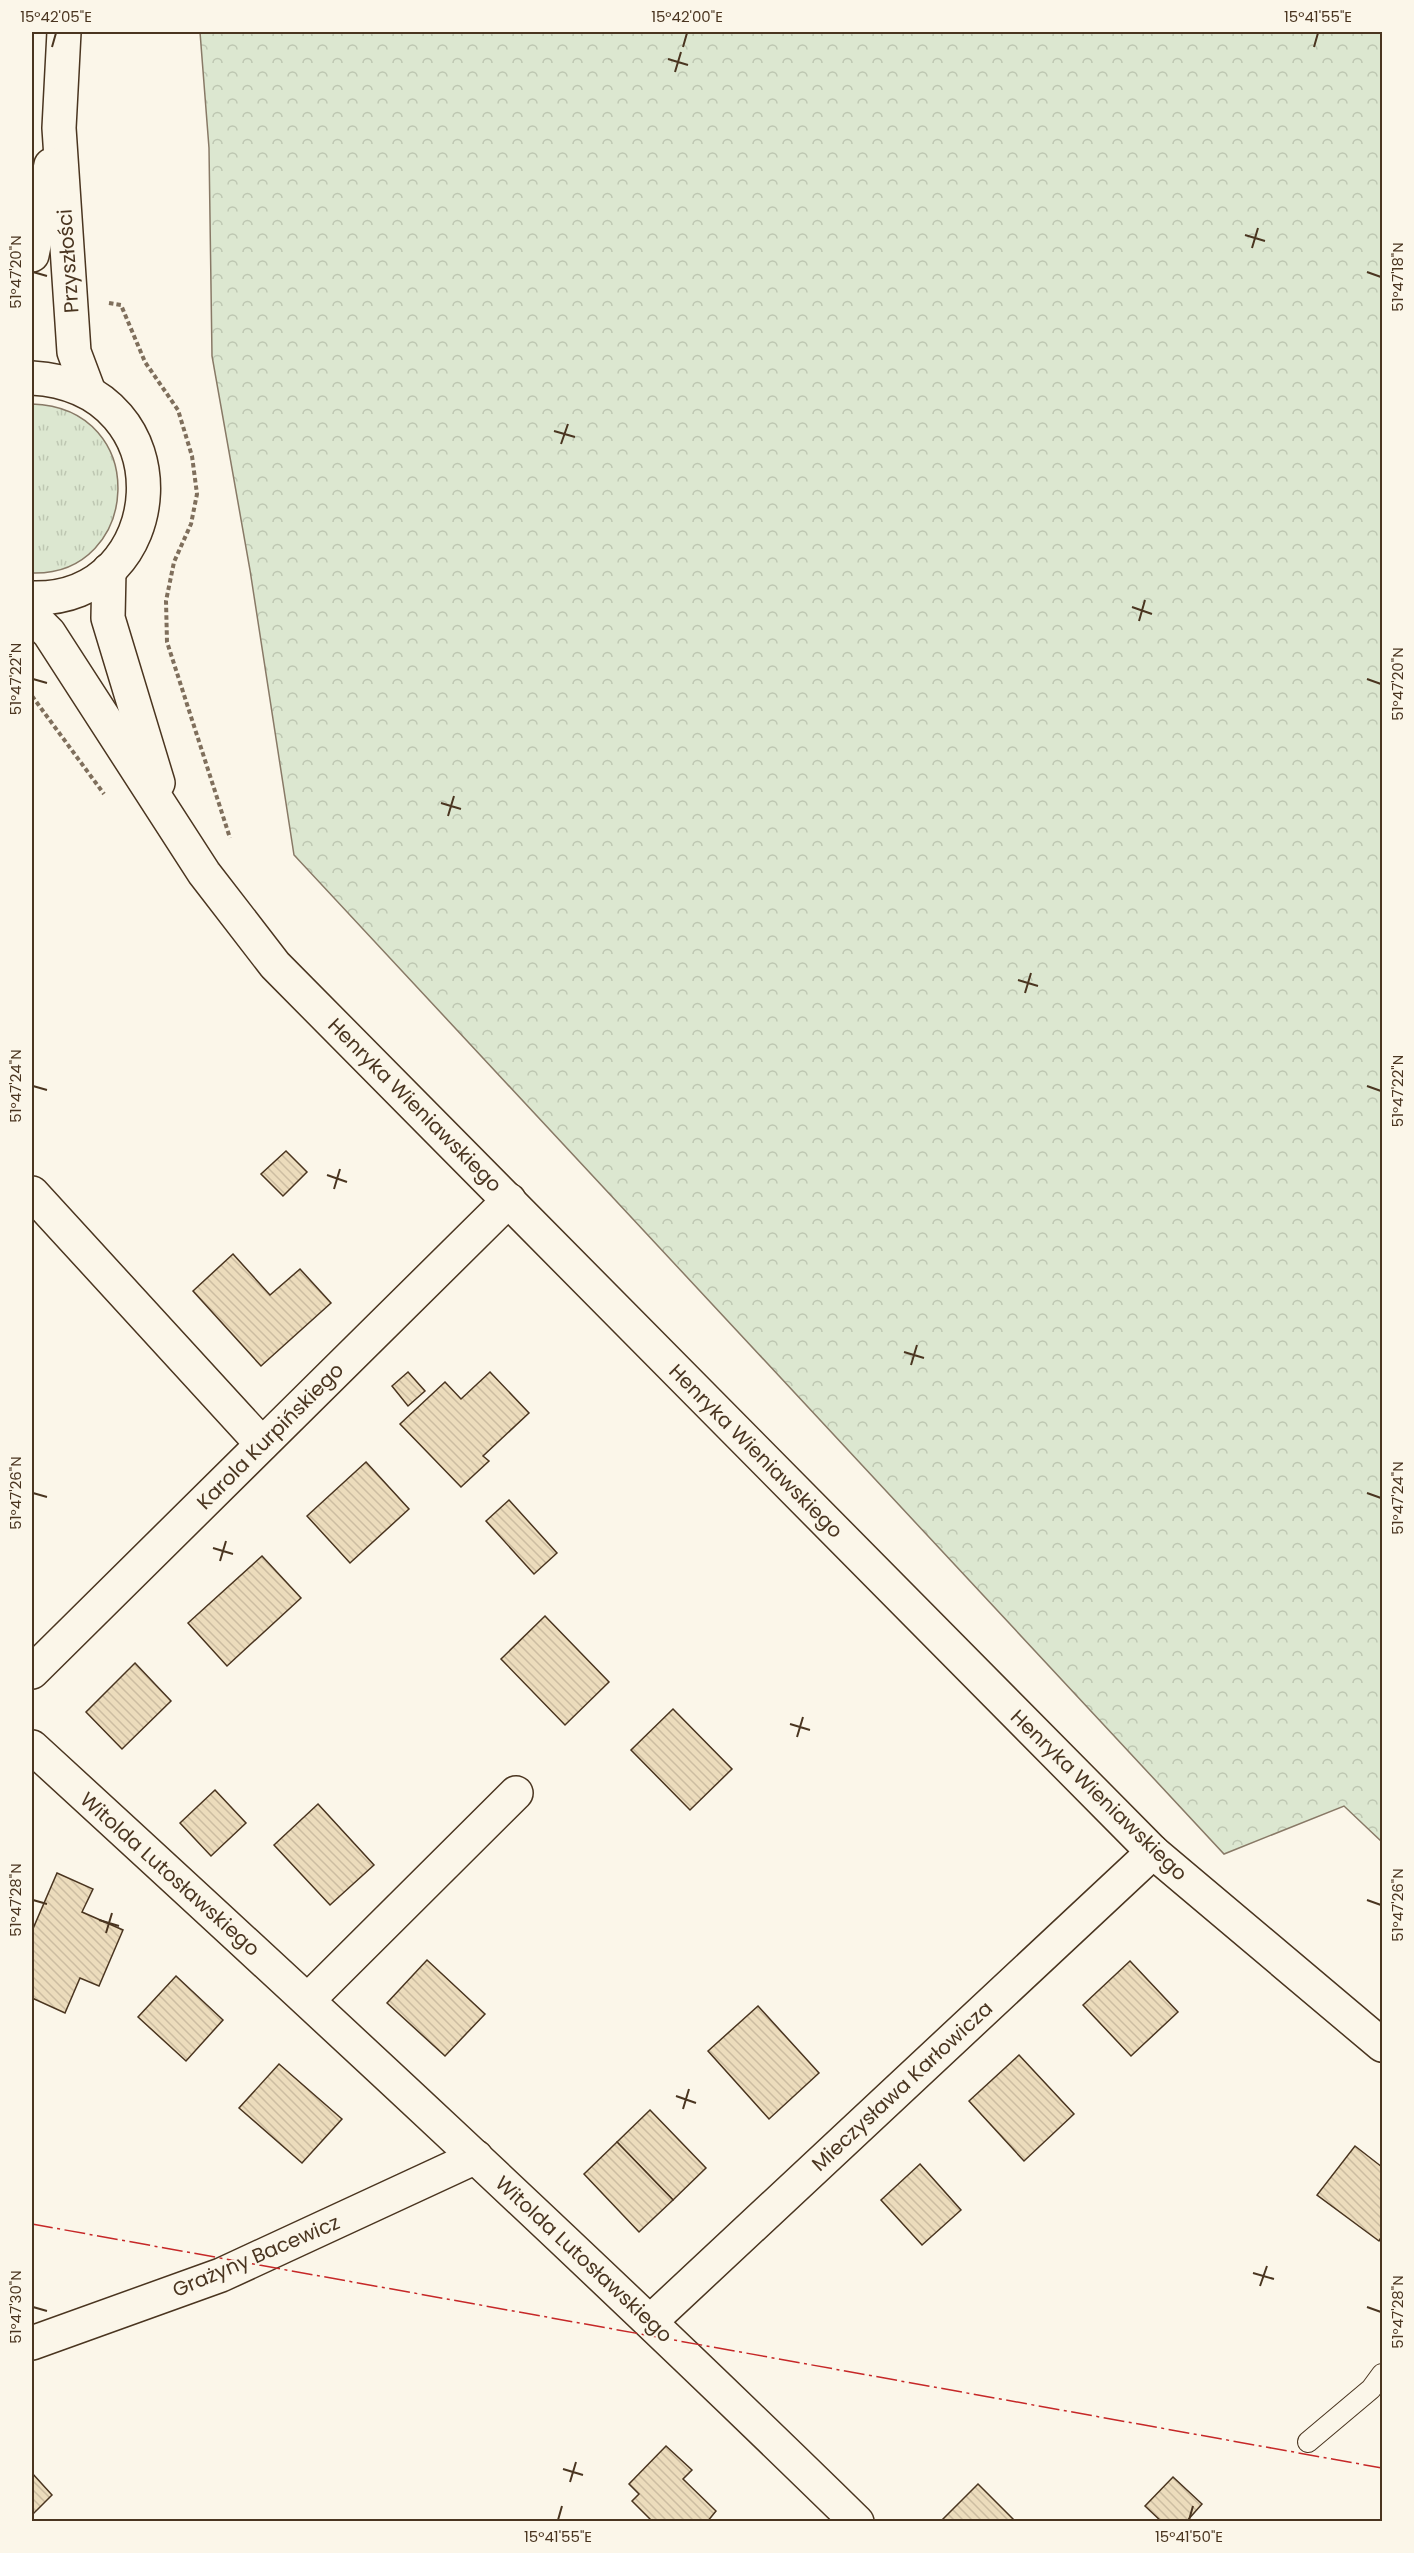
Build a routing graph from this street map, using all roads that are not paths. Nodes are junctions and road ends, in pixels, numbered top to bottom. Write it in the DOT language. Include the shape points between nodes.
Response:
graph roads {
  1 [pos="64,32"];
  2 [pos="59,128"];
  3 [pos="32,255"];
  4 [pos="32,378"];
  5 [pos="88,392"];
  6 [pos="109,570"];
  7 [pos="32,598"];
  8 [pos="32,616"];
  9 [pos="170,819"];
  10 [pos="32,1193"];
  11 [pos="509,1200"];
  12 [pos="262,1444"];
  13 [pos="32,1672"];
  14 [pos="32,1748"];
  15 [pos="516,1793"];
  16 [pos="1153,1852"];
  17 [pos="308,2000"];
  18 [pos="1383,2045"];
  19 [pos="476,2157"];
  20 [pos="651,2321"];
  21 [pos="32,2343"];
  22 [pos="1383,2374"];
  23 [pos="1308,2442"];
  24 [pos="857,2522"];
  1 -- 2 [label="street, Przyszłości"];
  2 -- 3 [label="street, Przyszłości"];
  2 -- 5 [label="street, Przyszłości" via="74,352"];
  4 -- 5 [label="street" via="56,380"];
  5 -- 6 [label="street" via="116,413 135,443 144,476 143,510 130,543"];
  6 -- 7 [label="street" via="80,589"];
  6 -- 9 [label="street, Henryka Wieniawskiego" via="108,618"];
  8 -- 9 [label="street, Henryka Wieniawskiego" via="49,633"];
  9 -- 11 [label="street, Henryka Wieniawskiego" via="204,873 275,965"];
  10 -- 12 [label="street"];
  11 -- 12 [label="street, Karola Kurpińskiego"];
  11 -- 16 [label="street, Henryka Wieniawskiego"];
  12 -- 13 [label="street, Karola Kurpińskiego"];
  14 -- 17 [label="street, Witolda Lutosławskiego"];
  15 -- 17 [label="street"];
  16 -- 18 [label="street, Henryka Wieniawskiego"];
  16 -- 20 [label="street, Mieczysława Karłowicza"];
  17 -- 19 [label="street, Witolda Lutosławskiego"];
  19 -- 20 [label="street, Witolda Lutosławskiego"];
  19 -- 21 [label="street, Grażyny Bacewicz" via="221,2275"];
  20 -- 24 [label="street, Witolda Lutosławskiego"];
  22 -- 23 [label="lane" via="1371,2389"];
}
